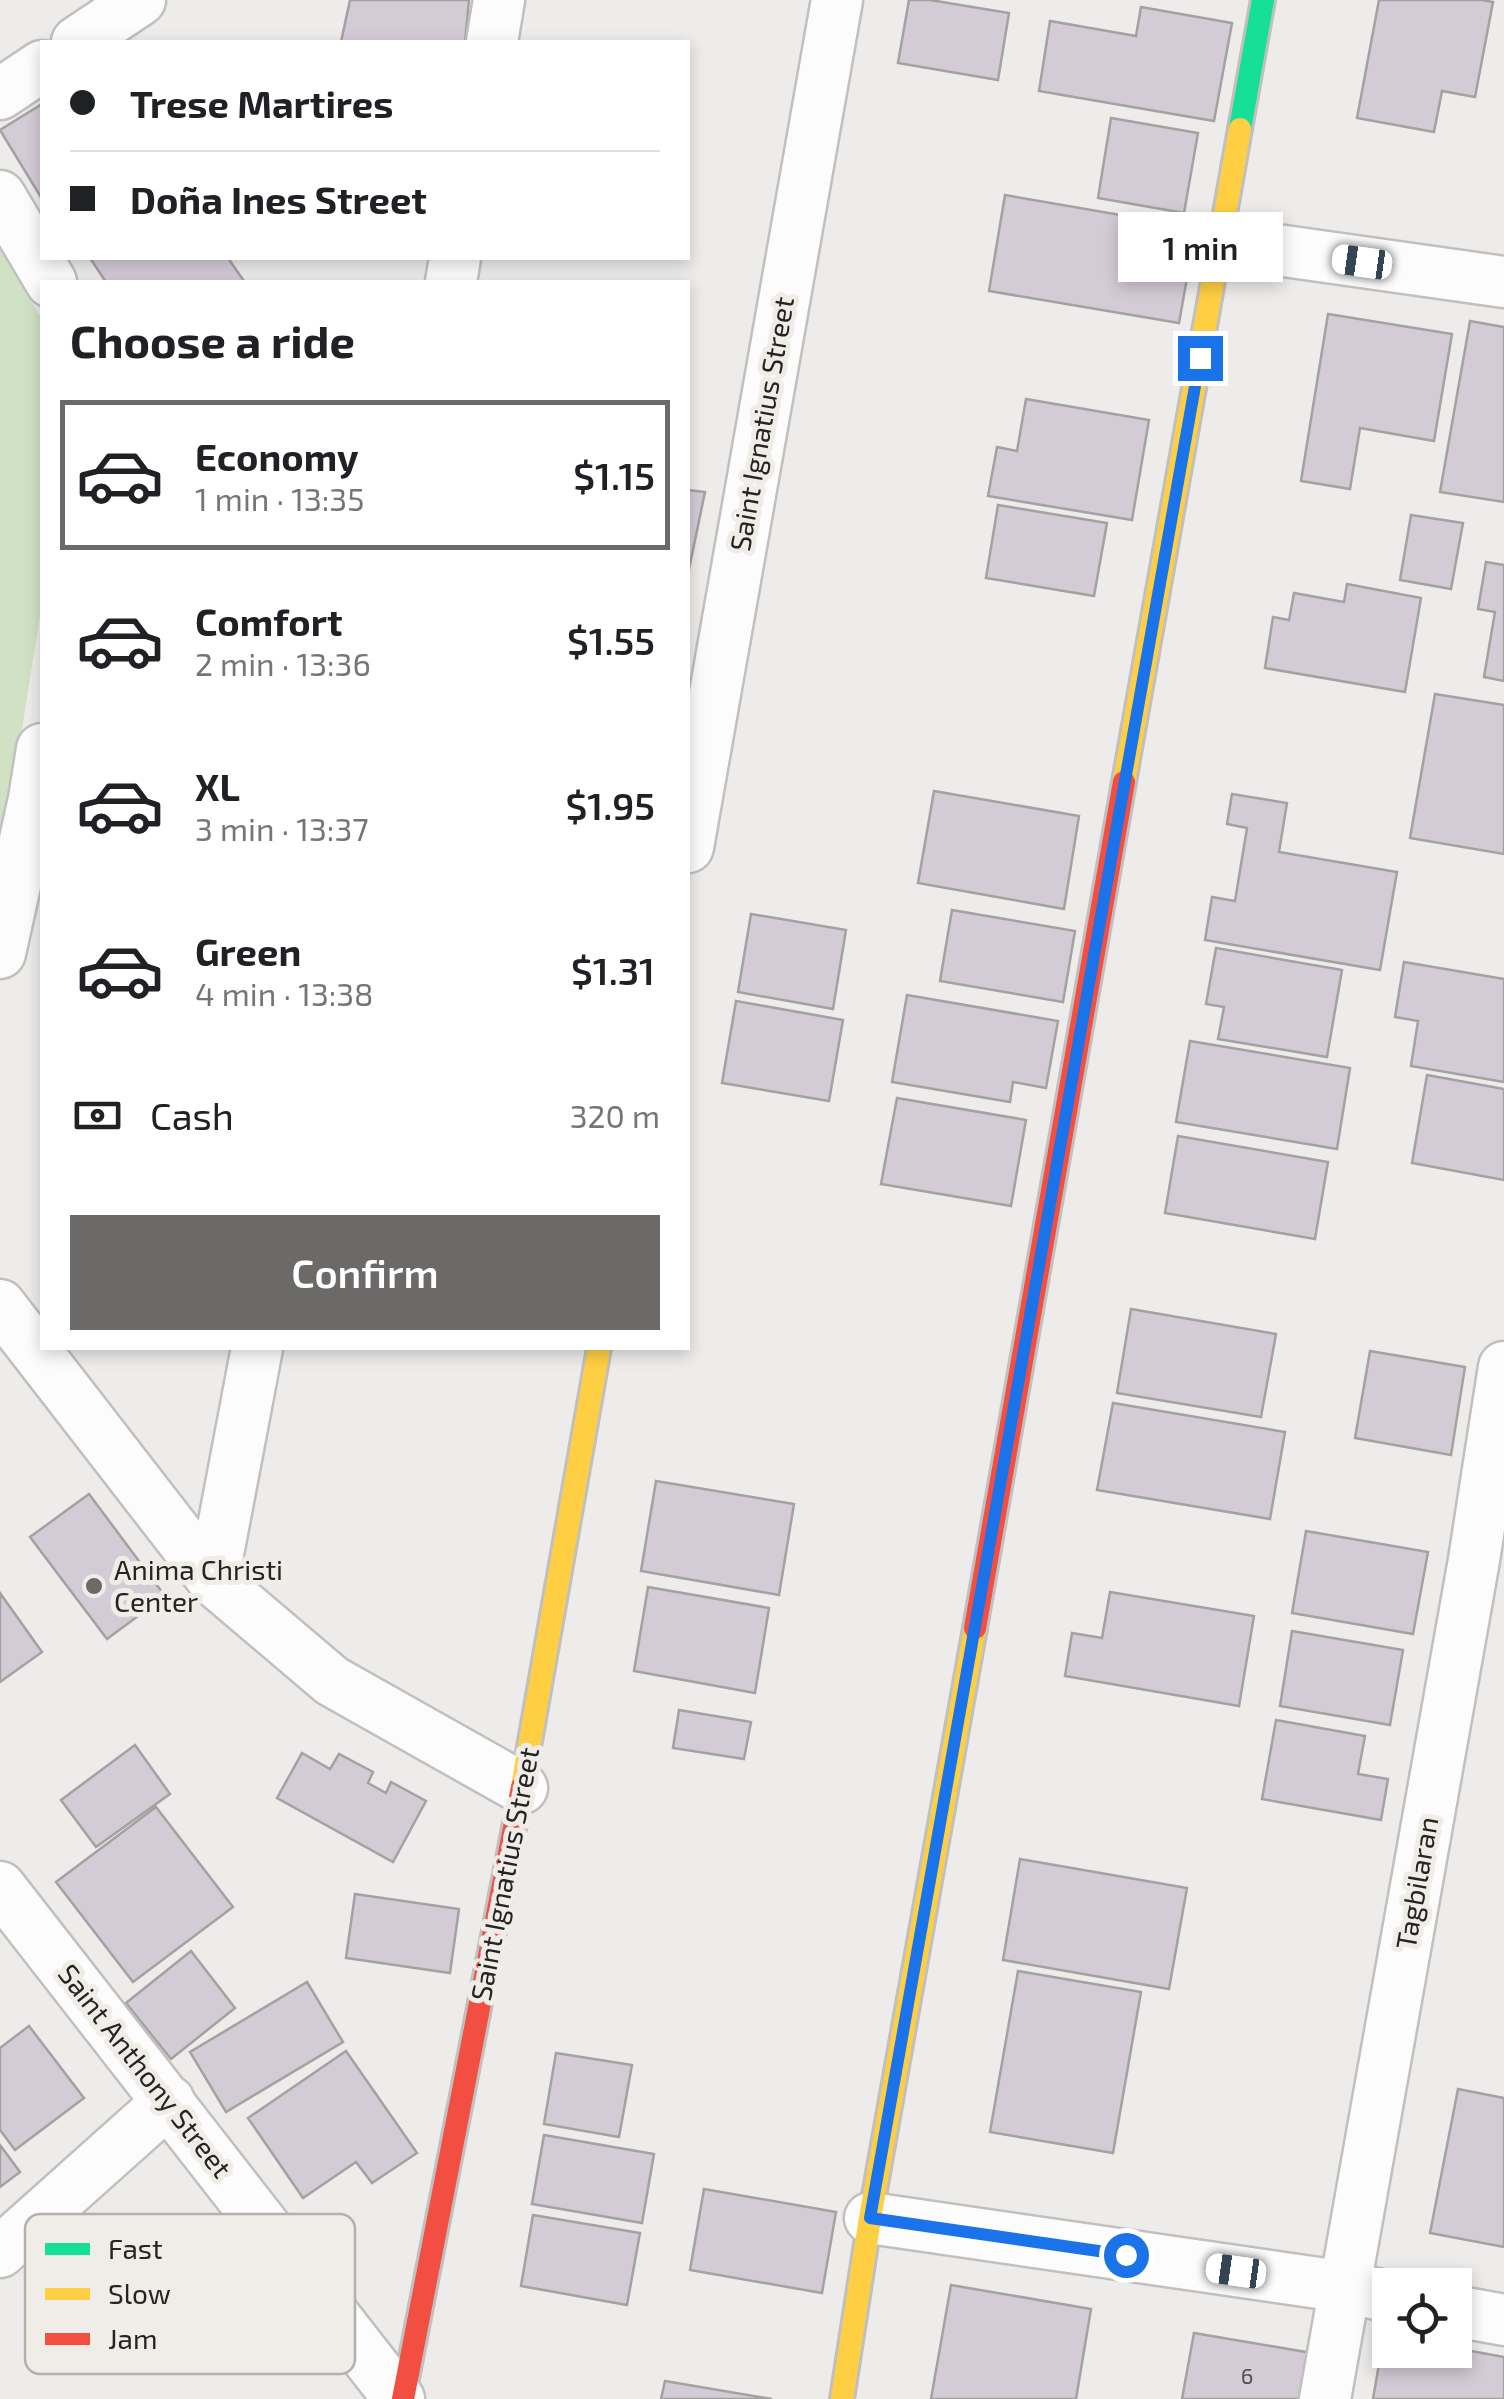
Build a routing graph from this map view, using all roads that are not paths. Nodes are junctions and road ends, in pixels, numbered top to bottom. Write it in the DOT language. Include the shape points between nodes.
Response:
graph roads {
  1 [pos="140,0"];
  2 [pos="499,0"];
  3 [pos="836,0"];
  4 [pos="1262,0"];
  5 [pos="80,40"];
  6 [pos="492,40"];
  7 [pos="40,67"];
  8 [pos="0,94"];
  9 [pos="0,196"];
  10 [pos="1220,242"];
  11 [pos="51,280"];
  12 [pos="1504,282"];
  13 [pos="40,759"];
  14 [pos="690,836"];
  15 [pos="0,953"];
  16 [pos="0,1304"];
  17 [pos="257,1350"];
  18 [pos="600,1350"];
  19 [pos="1504,1367"];
  20 [pos="1489,1564"];
  21 [pos="213,1580"];
  22 [pos="522,1788"];
  23 [pos="0,1886"];
  24 [pos="169,2101"];
  25 [pos="43,2214"];
  26 [pos="257,2214"];
  27 [pos="870,2218"];
  28 [pos="25,2230"];
  29 [pos="0,2252"];
  30 [pos="1368,2292"];
  31 [pos="1472,2314"];
  32 [pos="1504,2320"];
  33 [pos="355,2340"];
  34 [pos="401,2399"];
  35 [pos="842,2399"];
  36 [pos="1325,2399"];
  1 -- 5 [label="street"];
  2 -- 6 [label="street"];
  3 -- 14 [label="street, Saint Ignatius Street"];
  4 -- 10 [label="street"];
  7 -- 8 [label="street"];
  9 -- 11 [label="street"];
  10 -- 12 [label="street"];
  10 -- 27 [label="street"];
  13 -- 15 [label="street"];
  16 -- 21 [label="street"];
  17 -- 21 [label="street"];
  18 -- 22 [label="street, Saint Ignatius Street"];
  19 -- 20 [label="street, Tagbilaran"];
  20 -- 30 [label="street, Tagbilaran"];
  21 -- 22 [label="street" via="332,1681"];
  22 -- 34 [label="street, Saint Ignatius Street"];
  23 -- 24 [label="street, Saint Anthony Street"];
  24 -- 25 [label="street"];
  24 -- 26 [label="street, Saint Anthony Street"];
  27 -- 30 [label="street"];
  27 -- 35 [label="street"];
  28 -- 29 [label="street"];
  30 -- 36 [label="street, Tagbilaran"];
  31 -- 32 [label="street"];
  33 -- 34 [label="street, Saint Anthony Street"];
}
